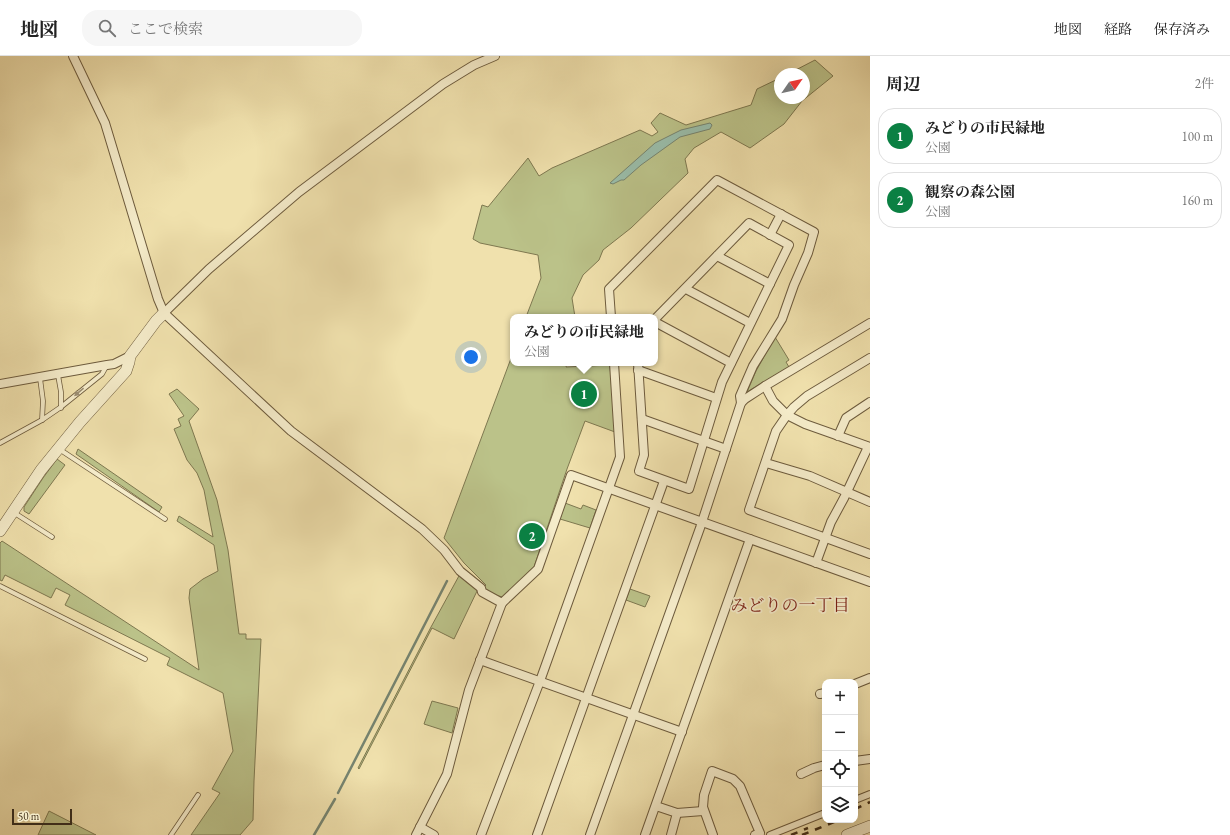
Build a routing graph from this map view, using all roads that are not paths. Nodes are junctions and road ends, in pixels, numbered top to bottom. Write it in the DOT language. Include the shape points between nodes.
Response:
graph roads {
  1 [pos="72,56"];
  2 [pos="495,56"];
  3 [pos="781,214"];
  4 [pos="770,235"];
  5 [pos="717,256"];
  6 [pos="770,284"];
  7 [pos="686,288"];
  8 [pos="164,313"];
  9 [pos="611,314"];
  10 [pos="658,316"];
  11 [pos="750,323"];
  12 [pos="870,323"];
  13 [pos="658,324"];
  14 [pos="130,356"];
  15 [pos="870,358"];
  16 [pos="731,363"];
  17 [pos="106,365"];
  18 [pos="614,366"];
  19 [pos="638,367"];
  20 [pos="58,374"];
  21 [pos="40,378"];
  22 [pos="0,384"];
  23 [pos="765,386"];
  24 [pos="716,398"];
  25 [pos="870,402"];
  26 [pos="741,403"];
  27 [pos="61,408"];
  28 [pos="787,415"];
  29 [pos="642,419"];
  30 [pos="42,420"];
  31 [pos="838,436"];
  32 [pos="704,440"];
  33 [pos="0,443"];
  34 [pos="869,447"];
  35 [pos="58,449"];
  36 [pos="726,449"];
  37 [pos="766,463"];
  38 [pos="664,481"];
  39 [pos="609,488"];
  40 [pos="847,492"];
  41 [pos="870,502"];
  42 [pos="655,505"];
  43 [pos="13,512"];
  44 [pos="165,519"];
  45 [pos="702,522"];
  46 [pos="0,531"];
  47 [pos="52,537"];
  48 [pos="826,538"];
  49 [pos="750,539"];
  50 [pos="870,554"];
  51 [pos="816,563"];
  52 [pos="870,582"];
  53 [pos="0,586"];
  54 [pos="502,603"];
  55 [pos="145,659"];
  56 [pos="480,660"];
  57 [pos="870,678"];
  58 [pos="540,681"];
  59 [pos="858,683"];
  60 [pos="586,698"];
  61 [pos="633,714"];
  62 [pos="682,732"];
  63 [pos="870,759"];
  64 [pos="858,761"];
  65 [pos="822,767"];
  66 [pos="801,774"];
  67 [pos="870,794"];
  68 [pos="198,795"];
  69 [pos="858,799"];
  70 [pos="656,806"];
  71 [pos="703,811"];
  72 [pos="677,813"];
  73 [pos="822,814"];
  74 [pos="870,826"];
  75 [pos="418,831"];
  76 [pos="171,835"];
  77 [pos="434,835"];
  78 [pos="481,835"];
  79 [pos="537,835"];
  80 [pos="590,835"];
  81 [pos="645,835"];
  82 [pos="671,835"];
  83 [pos="713,835"];
  84 [pos="755,835"];
  85 [pos="770,835"];
  86 [pos="847,835"];
  1 -- 8 [label="street" via="105,123"];
  2 -- 8 [label="street" via="474,65 443,84 299,192 209,269"];
  3 -- 4 [label="street"];
  3 -- 9 [label="street" via="717,180 609,289"];
  3 -- 26 [label="street" via="814,232 782,319 753,366 740,396"];
  4 -- 5 [label="street" via="749,224"];
  4 -- 6 [label="street" via="789,245"];
  5 -- 6 [label="street"];
  5 -- 7 [label="street"];
  6 -- 11 [label="street"];
  7 -- 10 [label="street"];
  7 -- 11 [label="street"];
  8 -- 14 [label="street"];
  8 -- 54 [label="street" via="291,432 422,529 444,550 460,571 481,588 482,592"];
  11 -- 16 [label="street"];
  12 -- 23 [label="street"];
  13 -- 16 [label="street"];
  14 -- 17 [label="street"];
  14 -- 35 [label="street" via="126,370"];
  15 -- 28 [label="street" via="808,396"];
  16 -- 24 [label="street"];
  17 -- 20 [label="street"];
  17 -- 27 [label="lane, one-way" via="102,374"];
  18 -- 39 [label="street" via="620,456"];
  19 -- 24 [label="street"];
  19 -- 29 [label="street"];
  20 -- 21 [label="street"];
  20 -- 27 [label="lane"];
  21 -- 22 [label="street"];
  21 -- 30 [label="lane"];
  23 -- 26 [label="street"];
  23 -- 28 [label="street"];
  24 -- 32 [label="street"];
  25 -- 31 [label="street" via="846,418"];
  26 -- 36 [label="street"];
  27 -- 30 [label="lane"];
  28 -- 31 [label="street"];
  28 -- 37 [label="street" via="776,430"];
  29 -- 32 [label="street"];
  29 -- 38 [label="street" via="644,455 639,471"];
  30 -- 33 [label="lane"];
  31 -- 34 [label="street"];
  32 -- 36 [label="street"];
  32 -- 38 [label="street" via="689,489"];
  34 -- 40 [label="street"];
  35 -- 43 [label="street"];
  35 -- 44 [label="lane"];
  36 -- 45 [label="street"];
  37 -- 40 [label="street" via="810,476"];
  37 -- 48 [label="street" via="749,510"];
  38 -- 42 [label="street"];
  39 -- 42 [label="street"];
  39 -- 54 [label="street" via="571,474 538,569"];
  39 -- 58 [label="street"];
  40 -- 41 [label="street"];
  40 -- 48 [label="street" via="831,522"];
  42 -- 45 [label="street"];
  42 -- 60 [label="street"];
  43 -- 46 [label="street"];
  43 -- 47 [label="lane"];
  45 -- 49 [label="street"];
  45 -- 61 [label="street"];
  48 -- 50 [label="street"];
  48 -- 51 [label="street"];
  49 -- 51 [label="street"];
  49 -- 62 [label="street"];
  51 -- 52 [label="street"];
  53 -- 55 [label="lane"];
  54 -- 56 [label="street"];
  56 -- 58 [label="street"];
  56 -- 75 [label="street" via="469,690 447,774"];
  57 -- 59 [label="street"];
  58 -- 60 [label="street"];
  58 -- 78 [label="street"];
  60 -- 61 [label="street"];
  60 -- 79 [label="street"];
  61 -- 62 [label="street"];
  61 -- 80 [label="street"];
  62 -- 70 [label="street"];
  63 -- 64 [label="street"];
  65 -- 66 [label="street"];
  67 -- 69 [label="street"];
  68 -- 76 [label="lane"];
  70 -- 72 [label="street"];
  70 -- 81 [label="street"];
  71 -- 72 [label="street"];
  71 -- 83 [label="street"];
  71 -- 84 [label="street" via="703,798 712,771 728,776 737,782 743,791 760,833"];
  72 -- 82 [label="street"];
  73 -- 85 [label="street"];
  74 -- 86 [label="street"];
  75 -- 77 [label="street"];
}
